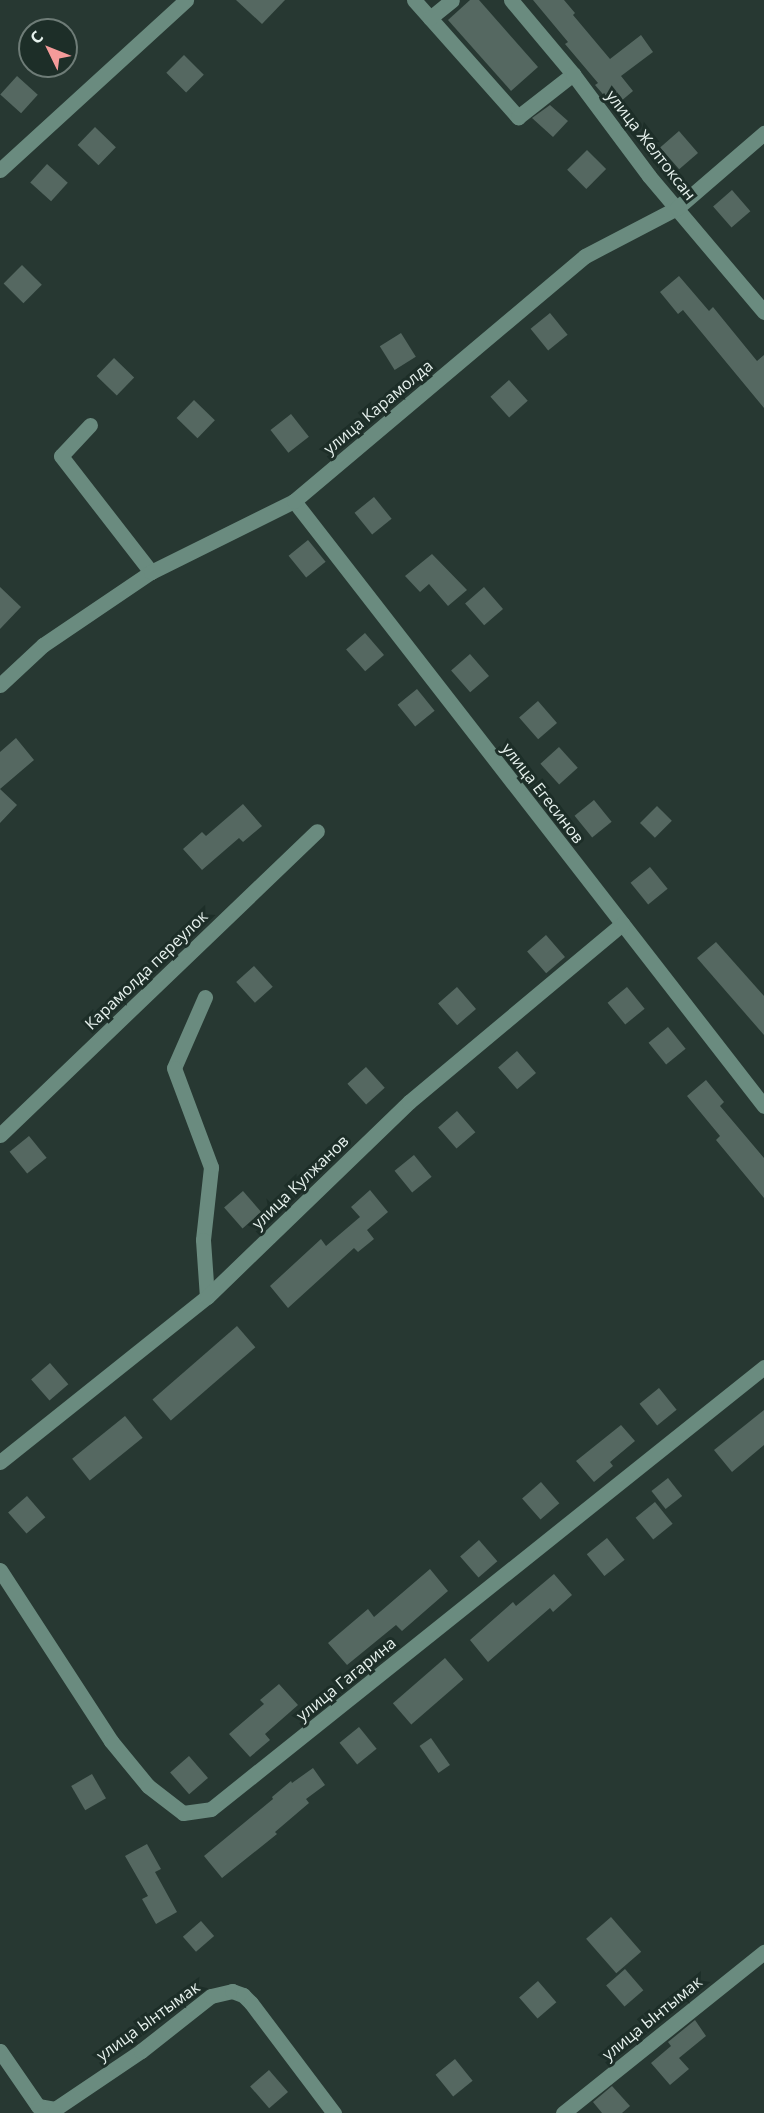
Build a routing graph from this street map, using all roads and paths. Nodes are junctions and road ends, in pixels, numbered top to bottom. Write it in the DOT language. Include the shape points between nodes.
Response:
graph roads {
  1 [pos="186,0"];
  2 [pos="414,0"];
  3 [pos="452,0"];
  4 [pos="511,0"];
  5 [pos="430,18"];
  6 [pos="573,74"];
  7 [pos="764,133"];
  8 [pos="0,170"];
  9 [pos="677,208"];
  10 [pos="764,312"];
  11 [pos="90,425"];
  12 [pos="294,501"];
  13 [pos="151,572"];
  14 [pos="0,685"];
  15 [pos="317,831"];
  16 [pos="622,924"];
  17 [pos="205,997"];
  18 [pos="764,1106"];
  19 [pos="0,1135"];
  20 [pos="207,1297"];
  21 [pos="764,1367"];
  22 [pos="0,1462"];
  23 [pos="0,1570"];
  24 [pos="764,1952"];
  25 [pos="0,2051"];
  26 [pos="334,2113"];
  27 [pos="563,2113"];
  1 -- 8 [label="street"];
  2 -- 5 [label="street"];
  3 -- 5 [label="street"];
  4 -- 6 [label="street, улица Желтоксан"];
  5 -- 6 [label="street" via="518,117"];
  6 -- 9 [label="street, улица Желтоксан"];
  7 -- 9 [label="street, улица Карамолда"];
  9 -- 10 [label="street, улица Желтоксан"];
  9 -- 12 [label="street, улица Карамолда" via="585,256"];
  11 -- 13 [label="street" via="61,456"];
  12 -- 13 [label="street, улица Карамолда"];
  12 -- 16 [label="street, улица Егесинов"];
  13 -- 14 [label="street, улица Карамолда" via="43,645"];
  15 -- 19 [label="street, Карамолда переулок"];
  16 -- 18 [label="street, улица Егесинов"];
  16 -- 20 [label="street, улица Кулжанов" via="409,1102"];
  17 -- 20 [label="street" via="174,1068 211,1167 203,1240"];
  20 -- 22 [label="street, улица Кулжанов"];
  21 -- 23 [label="street, улица Гагарина" via="211,1809 183,1813 148,1785 111,1741"];
  24 -- 27 [label="street, улица Ынтымак"];
  25 -- 26 [label="street, улица Ынтымак" via="38,2106 56,2109 141,2051 211,1996 232,1991 251,2002"];
}
